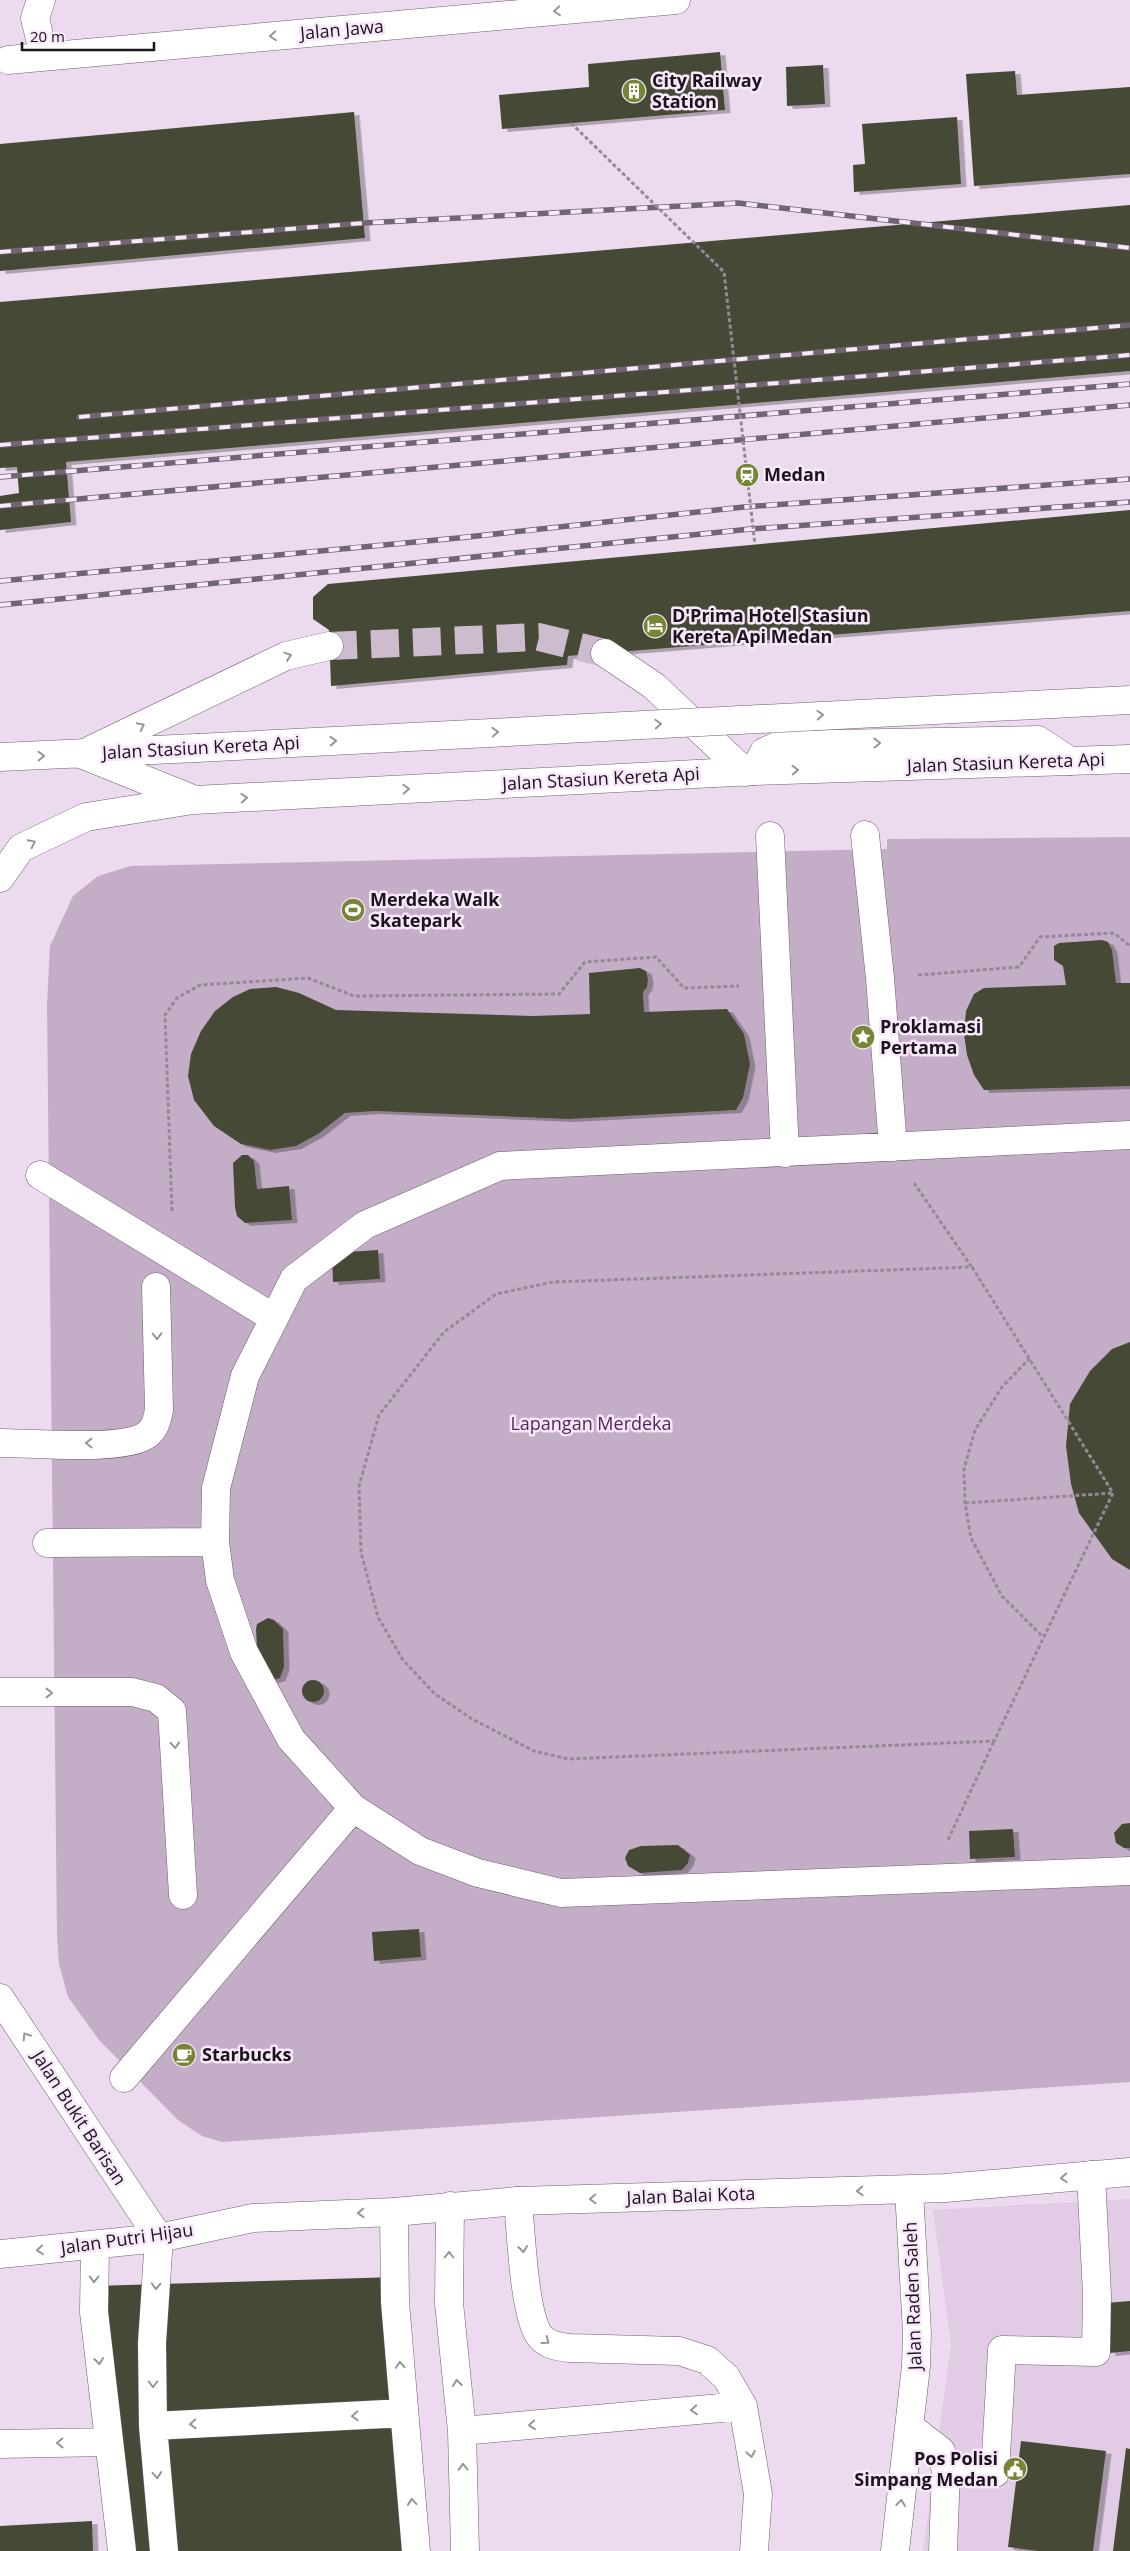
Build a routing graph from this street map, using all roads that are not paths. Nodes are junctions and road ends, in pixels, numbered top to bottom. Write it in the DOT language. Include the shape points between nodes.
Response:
graph roads {
  1 [pos="41,0"];
  2 [pos="676,0"];
  3 [pos="44,56"];
  4 [pos="8,60"];
  5 [pos="329,646"];
  6 [pos="605,653"];
  7 [pos="1130,700"];
  8 [pos="81,754"];
  9 [pos="0,757"];
  10 [pos="1130,759"];
  11 [pos="750,772"];
  12 [pos="195,800"];
  13 [pos="865,835"];
  14 [pos="770,836"];
  15 [pos="0,878"];
  16 [pos="1130,1135"];
  17 [pos="891,1147"];
  18 [pos="786,1153"];
  19 [pos="40,1175"];
  20 [pos="156,1287"];
  21 [pos="274,1318"];
  22 [pos="0,1443"];
  23 [pos="215,1542"];
  24 [pos="47,1543"];
  25 [pos="0,1692"];
  26 [pos="353,1808"];
  27 [pos="1130,1871"];
  28 [pos="183,1895"];
  29 [pos="0,1998"];
  30 [pos="124,2078"];
  31 [pos="1130,2172"];
  32 [pos="1091,2175"];
  33 [pos="909,2190"];
  34 [pos="518,2201"];
  35 [pos="450,2206"];
  36 [pos="394,2212"];
  37 [pos="252,2218"];
  38 [pos="158,2238"];
  39 [pos="95,2245"];
  40 [pos="0,2254"];
  41 [pos="743,2406"];
  42 [pos="404,2413"];
  43 [pos="153,2426"];
  44 [pos="910,2427"];
  45 [pos="462,2431"];
  46 [pos="108,2442"];
  47 [pos="0,2444"];
  48 [pos="946,2472"];
  49 [pos="122,2551"];
  50 [pos="164,2551"];
  51 [pos="416,2551"];
  52 [pos="465,2551"];
  53 [pos="754,2551"];
  54 [pos="895,2551"];
  55 [pos="943,2551"];
  1 -- 3 [label="main road" via="36,18"];
  2 -- 3 [label="main road, Jalan Jawa, one-way"];
  3 -- 4 [label="main road, Jalan Jawa"];
  8 -- 5 [label="main road, one-way" via="286,656"];
  6 -- 11 [label="main road" via="654,686"];
  8 -- 7 [label="main road, Jalan Stasiun Kereta Api, one-way, bridge"];
  9 -- 8 [label="main road, Jalan Stasiun Kereta Api, one-way"];
  8 -- 12 [label="main road, Jalan Stasiun Kereta Api"];
  11 -- 10 [label="main road, Jalan Stasiun Kereta Api, one-way"];
  12 -- 11 [label="main road, Jalan Stasiun Kereta Api, one-way"];
  15 -- 12 [label="main road, one-way" via="21,848 86,817"];
  13 -- 17 [label="main road" via="880,978"];
  14 -- 18 [label="main road"];
  16 -- 17 [label="main road"];
  17 -- 18 [label="main road"];
  18 -- 21 [label="main road" via="500,1166 365,1225 294,1279"];
  19 -- 21 [label="main road"];
  20 -- 22 [label="main road, one-way" via="159,1410 155,1426 146,1436 105,1444"];
  21 -- 23 [label="main road" via="243,1385 216,1488"];
  23 -- 24 [label="main road"];
  23 -- 26 [label="main road" via="220,1580 244,1652 291,1739"];
  25 -- 28 [label="main road, one-way" via="132,1692 156,1698 172,1711"];
  26 -- 27 [label="main road" via="420,1851 478,1873 561,1892"];
  26 -- 30 [label="main road"];
  38 -- 29 [label="main road, Jalan Bukit Barisan, one-way"];
  31 -- 32 [label="main road, Jalan Balai Kota"];
  32 -- 33 [label="main road, Jalan Balai Kota, one-way"];
  32 -- 48 [label="main road" via="1096,2352 1002,2350 995,2473"];
  33 -- 34 [label="main road, Jalan Balai Kota, one-way"];
  33 -- 44 [label="main road, Jalan Raden Saleh" via="917,2334"];
  34 -- 35 [label="main road, Jalan Balai Kota"];
  34 -- 41 [label="main road, one-way" via="528,2298 532,2321 540,2336 554,2346 679,2351 707,2360 726,2377"];
  35 -- 36 [label="main road, Jalan Balai Kota"];
  45 -- 35 [label="main road, one-way" via="449,2303"];
  36 -- 37 [label="main road, Jalan Balai Kota, one-way"];
  42 -- 36 [label="main road, one-way" via="395,2302"];
  37 -- 38 [label="main road, Jalan Putri Hijau"];
  38 -- 39 [label="main road, Jalan Putri Hijau"];
  38 -- 43 [label="main road, one-way" via="152,2342"];
  39 -- 40 [label="main road, Jalan Putri Hijau, one-way"];
  39 -- 46 [label="main road, one-way" via="94,2312"];
  41 -- 45 [label="main road, one-way"];
  41 -- 53 [label="main road, one-way" via="758,2494"];
  42 -- 43 [label="main road, one-way"];
  51 -- 42 [label="main road, one-way"];
  43 -- 50 [label="main road, one-way"];
  44 -- 48 [label="main road" via="941,2451"];
  54 -- 44 [label="main road, Jalan Raden Saleh, one-way"];
  52 -- 45 [label="main road, one-way"];
  46 -- 47 [label="main road, one-way"];
  46 -- 49 [label="main road"];
  48 -- 55 [label="main road"];
}
